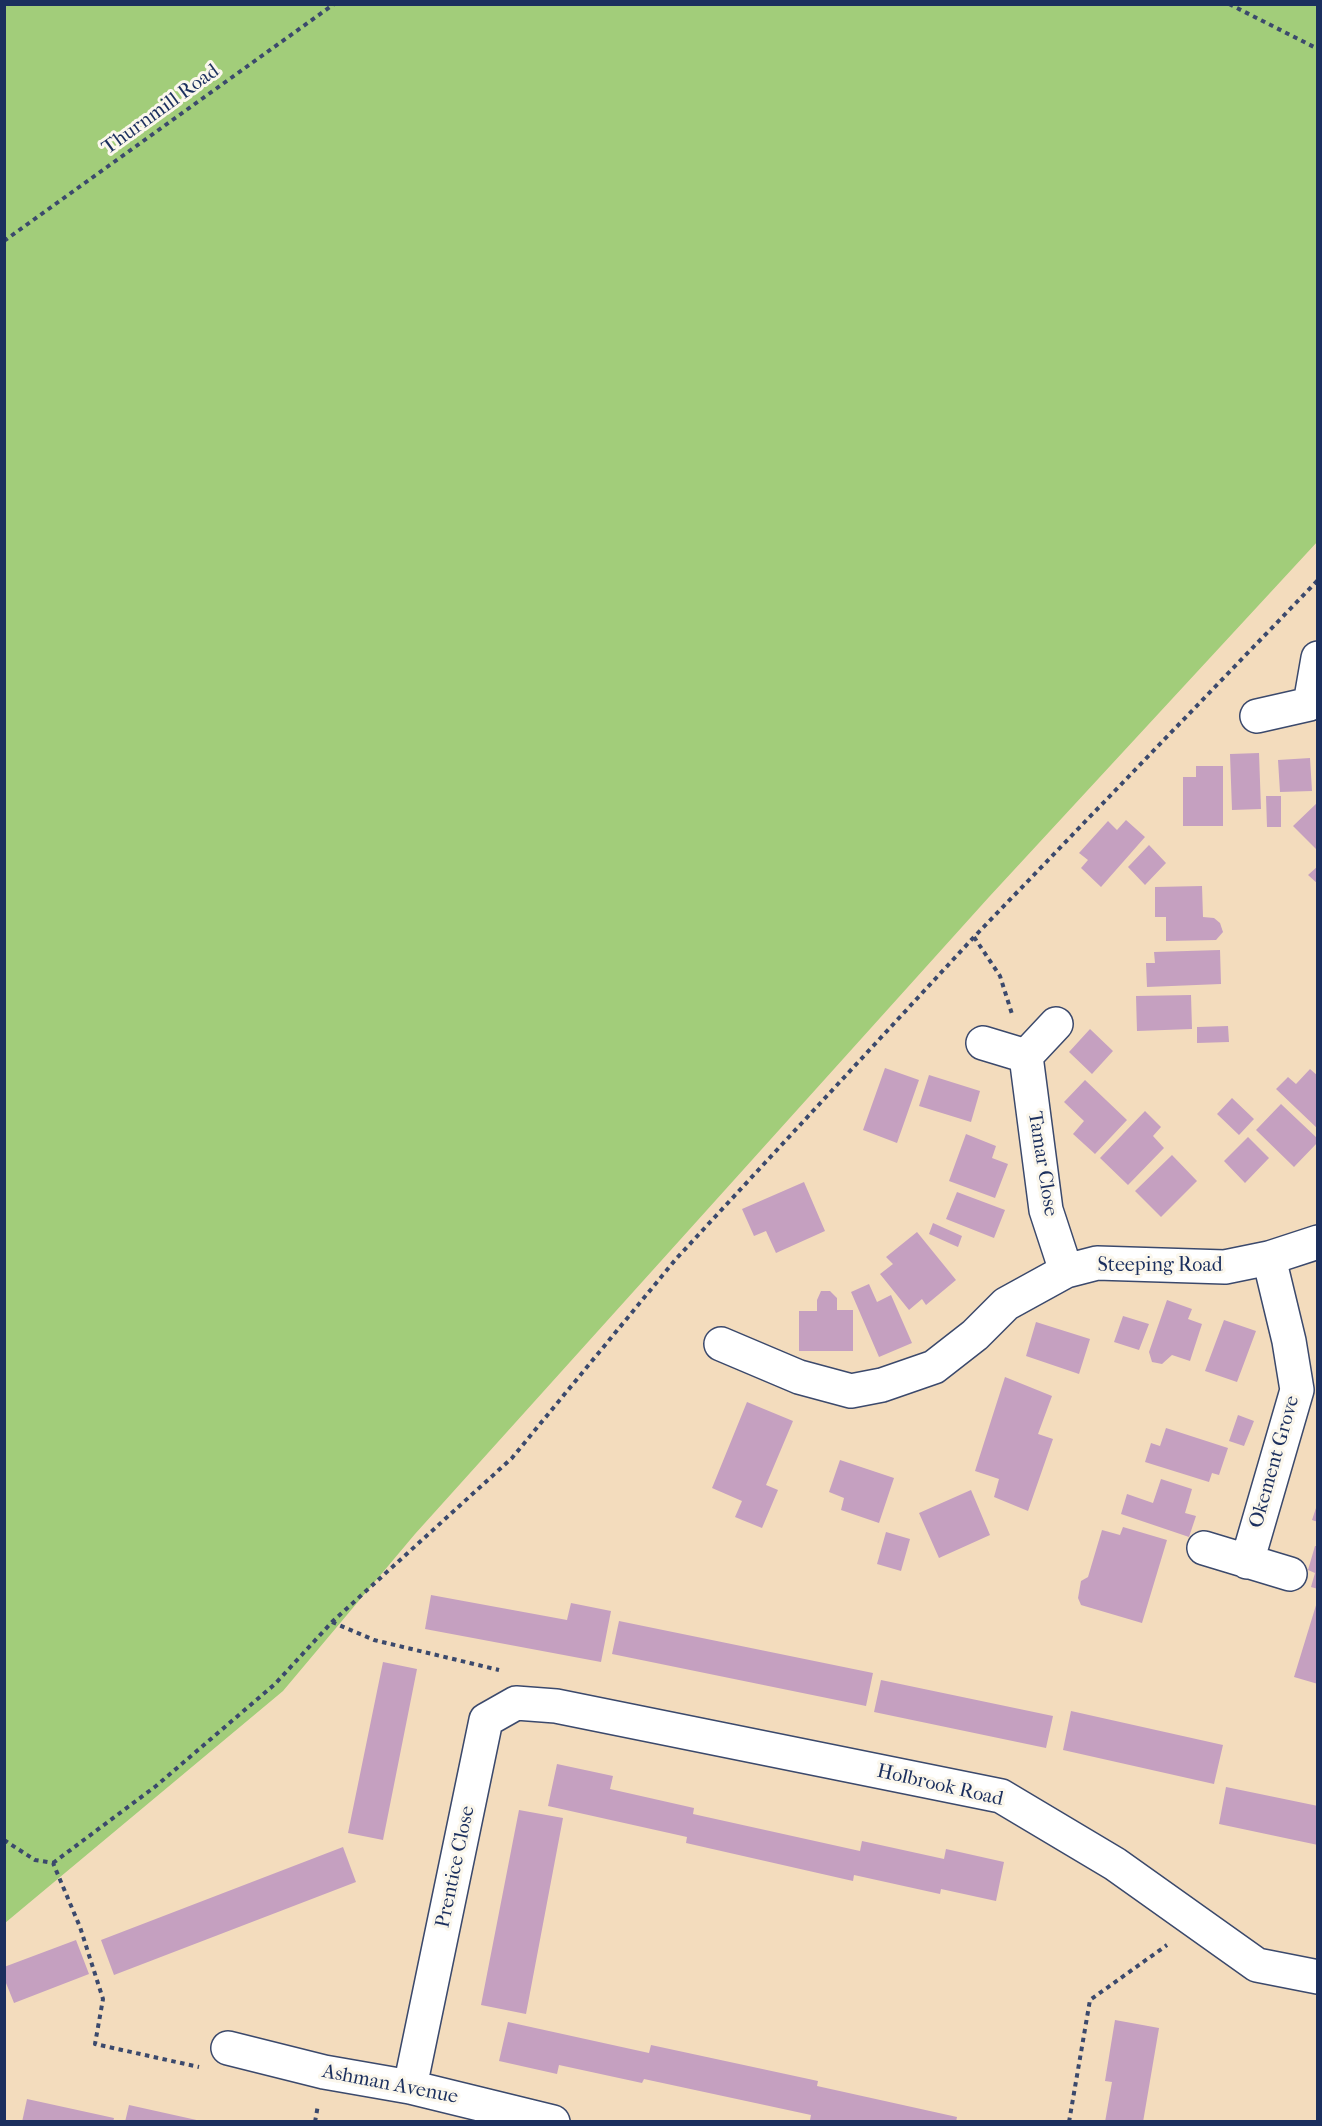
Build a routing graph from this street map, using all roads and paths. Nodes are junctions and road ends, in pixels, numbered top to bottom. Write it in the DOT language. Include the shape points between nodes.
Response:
graph roads {
  1 [pos="334,4"];
  2 [pos="1229,4"];
  3 [pos="1317,49"];
  4 [pos="4,241"];
  5 [pos="1317,580"];
  6 [pos="1317,658"];
  7 [pos="1313,707"];
  8 [pos="1257,716"];
  9 [pos="974,938"];
  10 [pos="1056,1024"];
  11 [pos="983,1043"];
  12 [pos="1026,1056"];
  13 [pos="1317,1242"];
  14 [pos="1269,1258"];
  15 [pos="1066,1271"];
  16 [pos="721,1344"];
  17 [pos="1204,1548"];
  18 [pos="1247,1562"];
  19 [pos="1290,1574"];
  20 [pos="333,1622"];
  21 [pos="516,1703"];
  22 [pos="4,1840"];
  23 [pos="53,1863"];
  24 [pos="1216,1935"];
  25 [pos="1317,1977"];
  26 [pos="228,2048"];
  27 [pos="410,2086"];
  28 [pos="553,2121"];
  29 [pos="1069,2121"];
  1 -- 4 [label="path, Thurnmill Road"];
  2 -- 3 [label="path"];
  5 -- 9 [label="path"];
  6 -- 7 [label="street"];
  7 -- 8 [label="street"];
  9 -- 12 [label="path" via="1000,976"];
  9 -- 20 [label="path" via="676,1259 512,1458"];
  10 -- 12 [label="street"];
  11 -- 12 [label="street"];
  12 -- 15 [label="street, Tamar Close" via="1046,1210"];
  13 -- 14 [label="street, Steeping Road"];
  14 -- 15 [label="street, Steeping Road" via="1226,1267 1097,1263"];
  14 -- 18 [label="street, Okement Grove" via="1297,1390"];
  15 -- 16 [label="street, Steeping Road" via="1006,1304 934,1367 882,1385 851,1391 799,1377"];
  17 -- 18 [label="street"];
  18 -- 19 [label="street"];
  20 -- 21 [label="path" via="374,1640 507,1672"];
  20 -- 23 [label="path" via="266,1692 156,1786"];
  21 -- 24 [label="street, Holbrook Road" via="556,1706 1001,1796 1115,1864"];
  21 -- 27 [label="street, Prentice Close" via="486,1720"];
  22 -- 23 [label="path" via="35,1860"];
  23 -- 26 [label="path" via="80,1927 103,1999 95,2044 219,2072"];
  24 -- 25 [label="street, Holbrook Road" via="1257,1965"];
  24 -- 29 [label="path" via="1179,1937 1090,2000"];
  26 -- 27 [label="street, Ashman Avenue" via="324,2072"];
  27 -- 28 [label="street, Ashman Avenue"];
}
